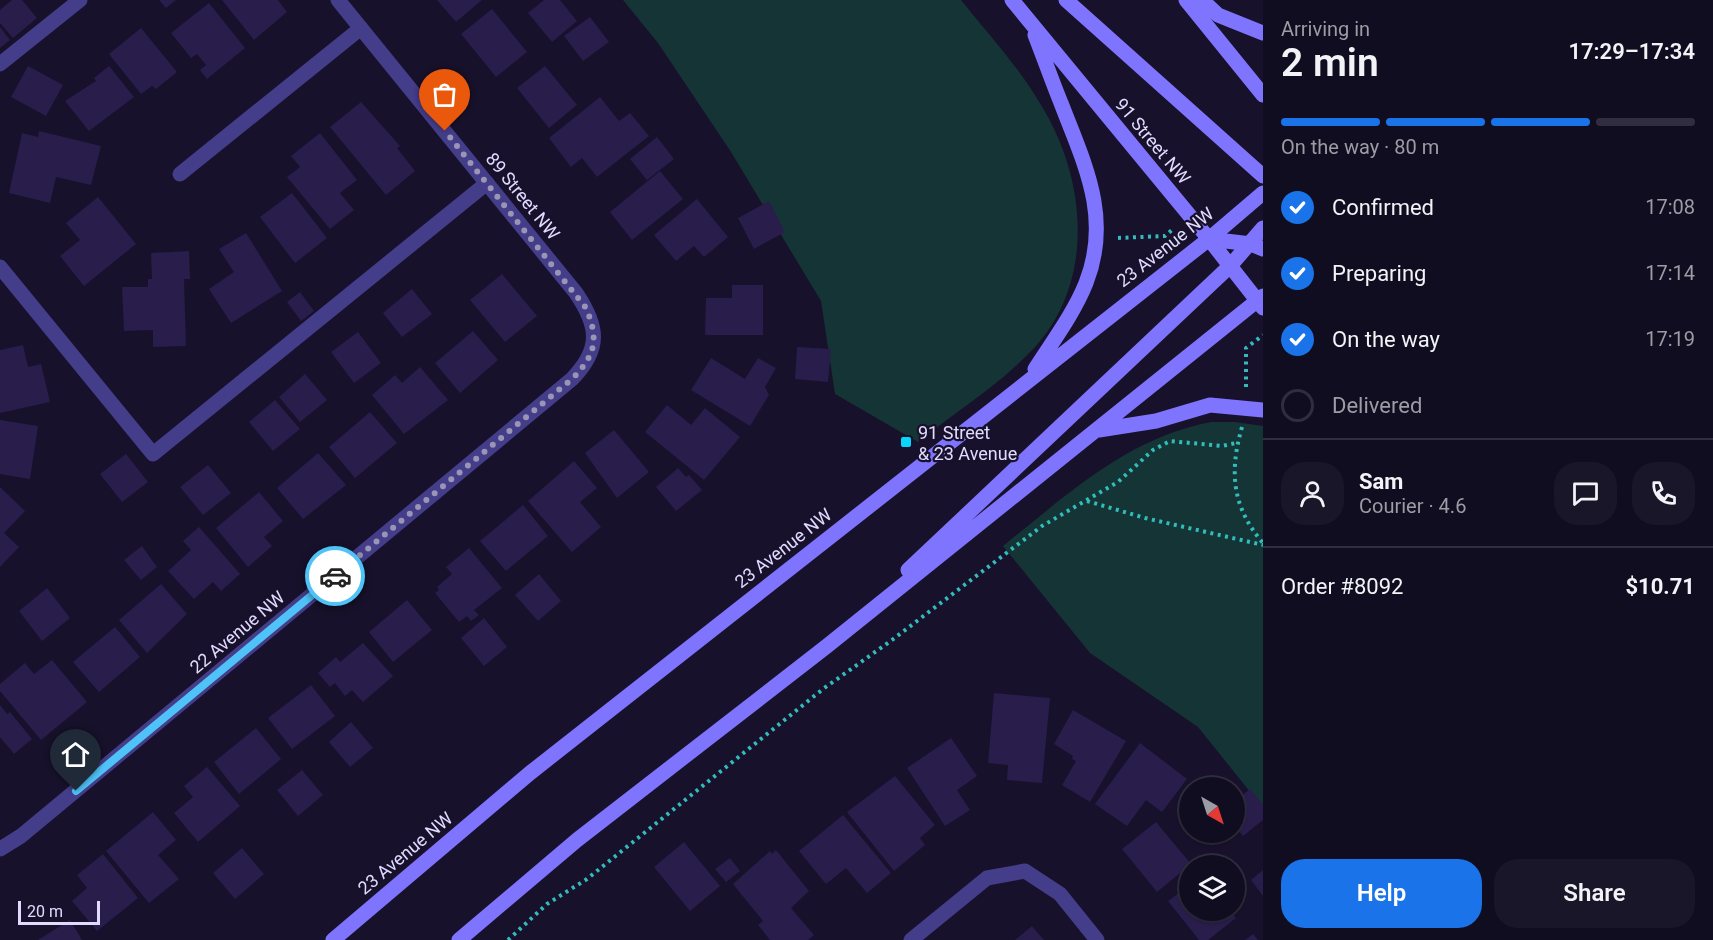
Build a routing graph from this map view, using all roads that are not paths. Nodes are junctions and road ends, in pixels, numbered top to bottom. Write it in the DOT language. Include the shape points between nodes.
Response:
graph roads {
  1 [pos="80,0"];
  2 [pos="338,0"];
  3 [pos="1012,0"];
  4 [pos="1066,0"];
  5 [pos="1186,0"];
  6 [pos="1202,0"];
  7 [pos="1031,24"];
  8 [pos="361,28"];
  9 [pos="1263,33"];
  10 [pos="0,64"];
  11 [pos="1263,95"];
  12 [pos="180,174"];
  13 [pos="1263,176"];
  14 [pos="487,183"];
  15 [pos="1263,193"];
  16 [pos="1263,228"];
  17 [pos="1209,239"];
  18 [pos="1257,247"];
  19 [pos="1230,266"];
  20 [pos="0,267"];
  21 [pos="1262,299"];
  22 [pos="594,340"];
  23 [pos="1028,380"];
  24 [pos="1263,410"];
  25 [pos="1096,430"];
  26 [pos="827,646"];
  27 [pos="0,849"];
  28 [pos="333,940"];
  29 [pos="459,940"];
  30 [pos="911,940"];
  31 [pos="1097,940"];
  1 -- 10 [label="street"];
  2 -- 8 [label="street, 89 Street NW"];
  3 -- 7 [label="main road, 91 Street NW"];
  4 -- 13 [label="main road"];
  5 -- 11 [label="main road"];
  6 -- 9 [label="main road" via="1218,15"];
  7 -- 17 [label="main road, 91 Street NW"];
  7 -- 23 [label="main road" via="1086,161 1097,237 1086,283"];
  8 -- 12 [label="street"];
  8 -- 14 [label="street, 89 Street NW"];
  14 -- 20 [label="street" via="153,454"];
  14 -- 22 [label="street, 89 Street NW" via="581,300 591,321"];
  15 -- 17 [label="main road, 23 Avenue NW"];
  16 -- 18 [label="main road"];
  17 -- 18 [label="main road"];
  17 -- 19 [label="main road, 91 Street NW"];
  17 -- 23 [label="main road, 23 Avenue NW"];
  18 -- 19 [label="main road"];
  19 -- 21 [label="main road, 91 Street NW"];
  19 -- 26 [label="main road"];
  21 -- 25 [label="main road"];
  22 -- 27 [label="street, 22 Avenue NW" via="586,363 572,379 30,829"];
  23 -- 28 [label="main road, 23 Avenue NW" via="530,773"];
  24 -- 25 [label="main road" via="1210,405 1156,421"];
  25 -- 26 [label="main road"];
  26 -- 29 [label="main road" via="577,840"];
  30 -- 31 [label="street" via="987,878 1025,871 1059,894"];
}
